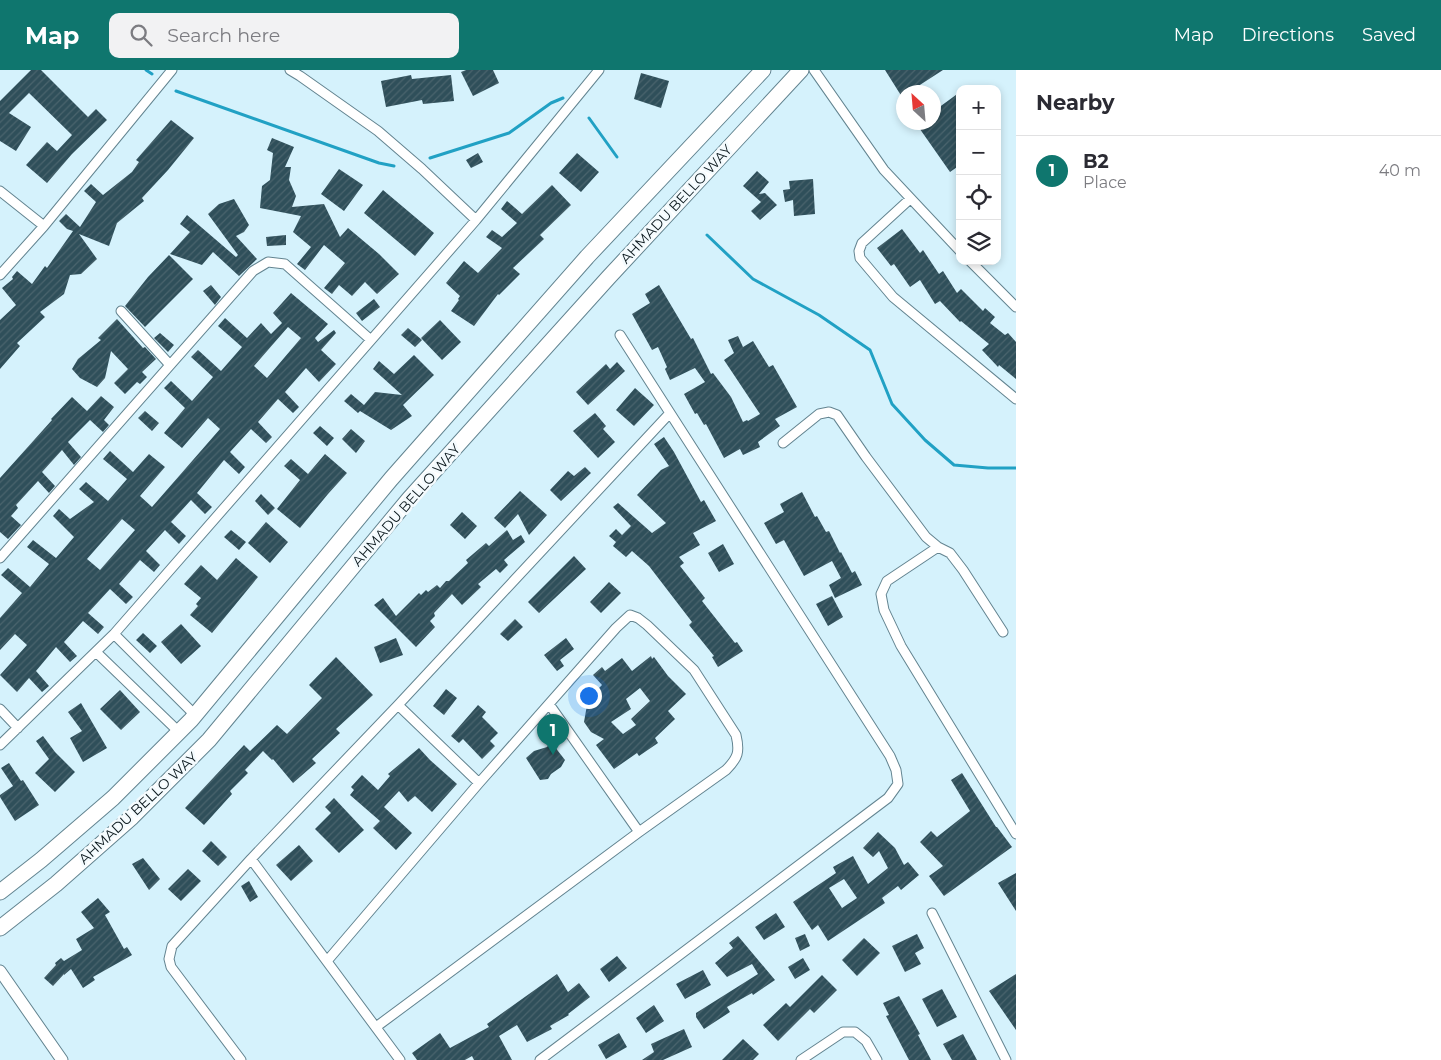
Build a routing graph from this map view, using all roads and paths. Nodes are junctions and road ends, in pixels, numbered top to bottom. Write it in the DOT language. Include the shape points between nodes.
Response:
graph roads {
  1 [pos="172,70"];
  2 [pos="290,70"];
  3 [pos="599,70"];
  4 [pos="763,70"];
  5 [pos="801,70"];
  6 [pos="814,70"];
  7 [pos="0,191"];
  8 [pos="910,199"];
  9 [pos="476,220"];
  10 [pos="44,226"];
  11 [pos="956,247"];
  12 [pos="974,265"];
  13 [pos="0,275"];
  14 [pos="1016,307"];
  15 [pos="121,312"];
  16 [pos="620,335"];
  17 [pos="372,340"];
  18 [pos="170,365"];
  19 [pos="1016,399"];
  20 [pos="670,413"];
  21 [pos="783,443"];
  22 [pos="938,547"];
  23 [pos="0,558"];
  24 [pos="1003,632"];
  25 [pos="114,634"];
  26 [pos="96,652"];
  27 [pos="549,704"];
  28 [pos="398,705"];
  29 [pos="0,709"];
  30 [pos="195,715"];
  31 [pos="18,728"];
  32 [pos="179,732"];
  33 [pos="0,745"];
  34 [pos="479,783"];
  35 [pos="639,832"];
  36 [pos="1016,834"];
  37 [pos="251,858"];
  38 [pos="0,892"];
  39 [pos="932,913"];
  40 [pos="0,928"];
  41 [pos="327,961"];
  42 [pos="0,971"];
  43 [pos="376,1027"];
  44 [pos="62,1060"];
  45 [pos="241,1060"];
  46 [pos="400,1060"];
  47 [pos="540,1060"];
  48 [pos="801,1060"];
  49 [pos="877,1060"];
  50 [pos="1006,1060"];
  1 -- 10 [label="street"];
  2 -- 9 [label="street" via="378,131"];
  3 -- 9 [label="street"];
  4 -- 30 [label="main road, AHMADU BELLO WAY" via="587,257 391,479"];
  5 -- 40 [label="main road, AHMADU BELLO WAY" via="608,278 410,499 209,740 132,817"];
  6 -- 8 [label="street" via="884,170"];
  7 -- 10 [label="street"];
  8 -- 11 [label="street"];
  8 -- 19 [label="street" via="862,243 860,258 893,297"];
  9 -- 17 [label="street"];
  10 -- 13 [label="street"];
  12 -- 14 [label="street"];
  15 -- 18 [label="street"];
  16 -- 20 [label="street"];
  17 -- 18 [label="street" via="285,264 268,262 252,271"];
  17 -- 25 [label="street"];
  18 -- 23 [label="street"];
  20 -- 28 [label="street"];
  20 -- 47 [label="street" via="890,756 898,784 888,798"];
  21 -- 22 [label="street" via="819,414 837,415 926,536"];
  22 -- 24 [label="street" via="955,559"];
  22 -- 36 [label="street" via="887,581 881,594 884,610 910,661"];
  25 -- 26 [label="street"];
  25 -- 30 [label="street"];
  26 -- 31 [label="street"];
  26 -- 32 [label="street"];
  27 -- 34 [label="street"];
  27 -- 35 [label="street"];
  27 -- 35 [label="street" via="630,615 648,625 694,670 736,735 735,760 726,770"];
  28 -- 34 [label="street"];
  28 -- 37 [label="street"];
  29 -- 31 [label="street"];
  30 -- 32 [label="main road, AHMADU BELLO WAY"];
  31 -- 33 [label="street"];
  32 -- 38 [label="main road, AHMADU BELLO WAY" via="113,798"];
  34 -- 41 [label="street"];
  35 -- 43 [label="street"];
  37 -- 41 [label="street"];
  37 -- 45 [label="street" via="172,946 169,958 172,967"];
  39 -- 50 [label="street"];
  41 -- 43 [label="street"];
  42 -- 44 [label="street"];
  43 -- 46 [label="street"];
  48 -- 49 [label="street" via="844,1032 855,1032 866,1041"];
}
